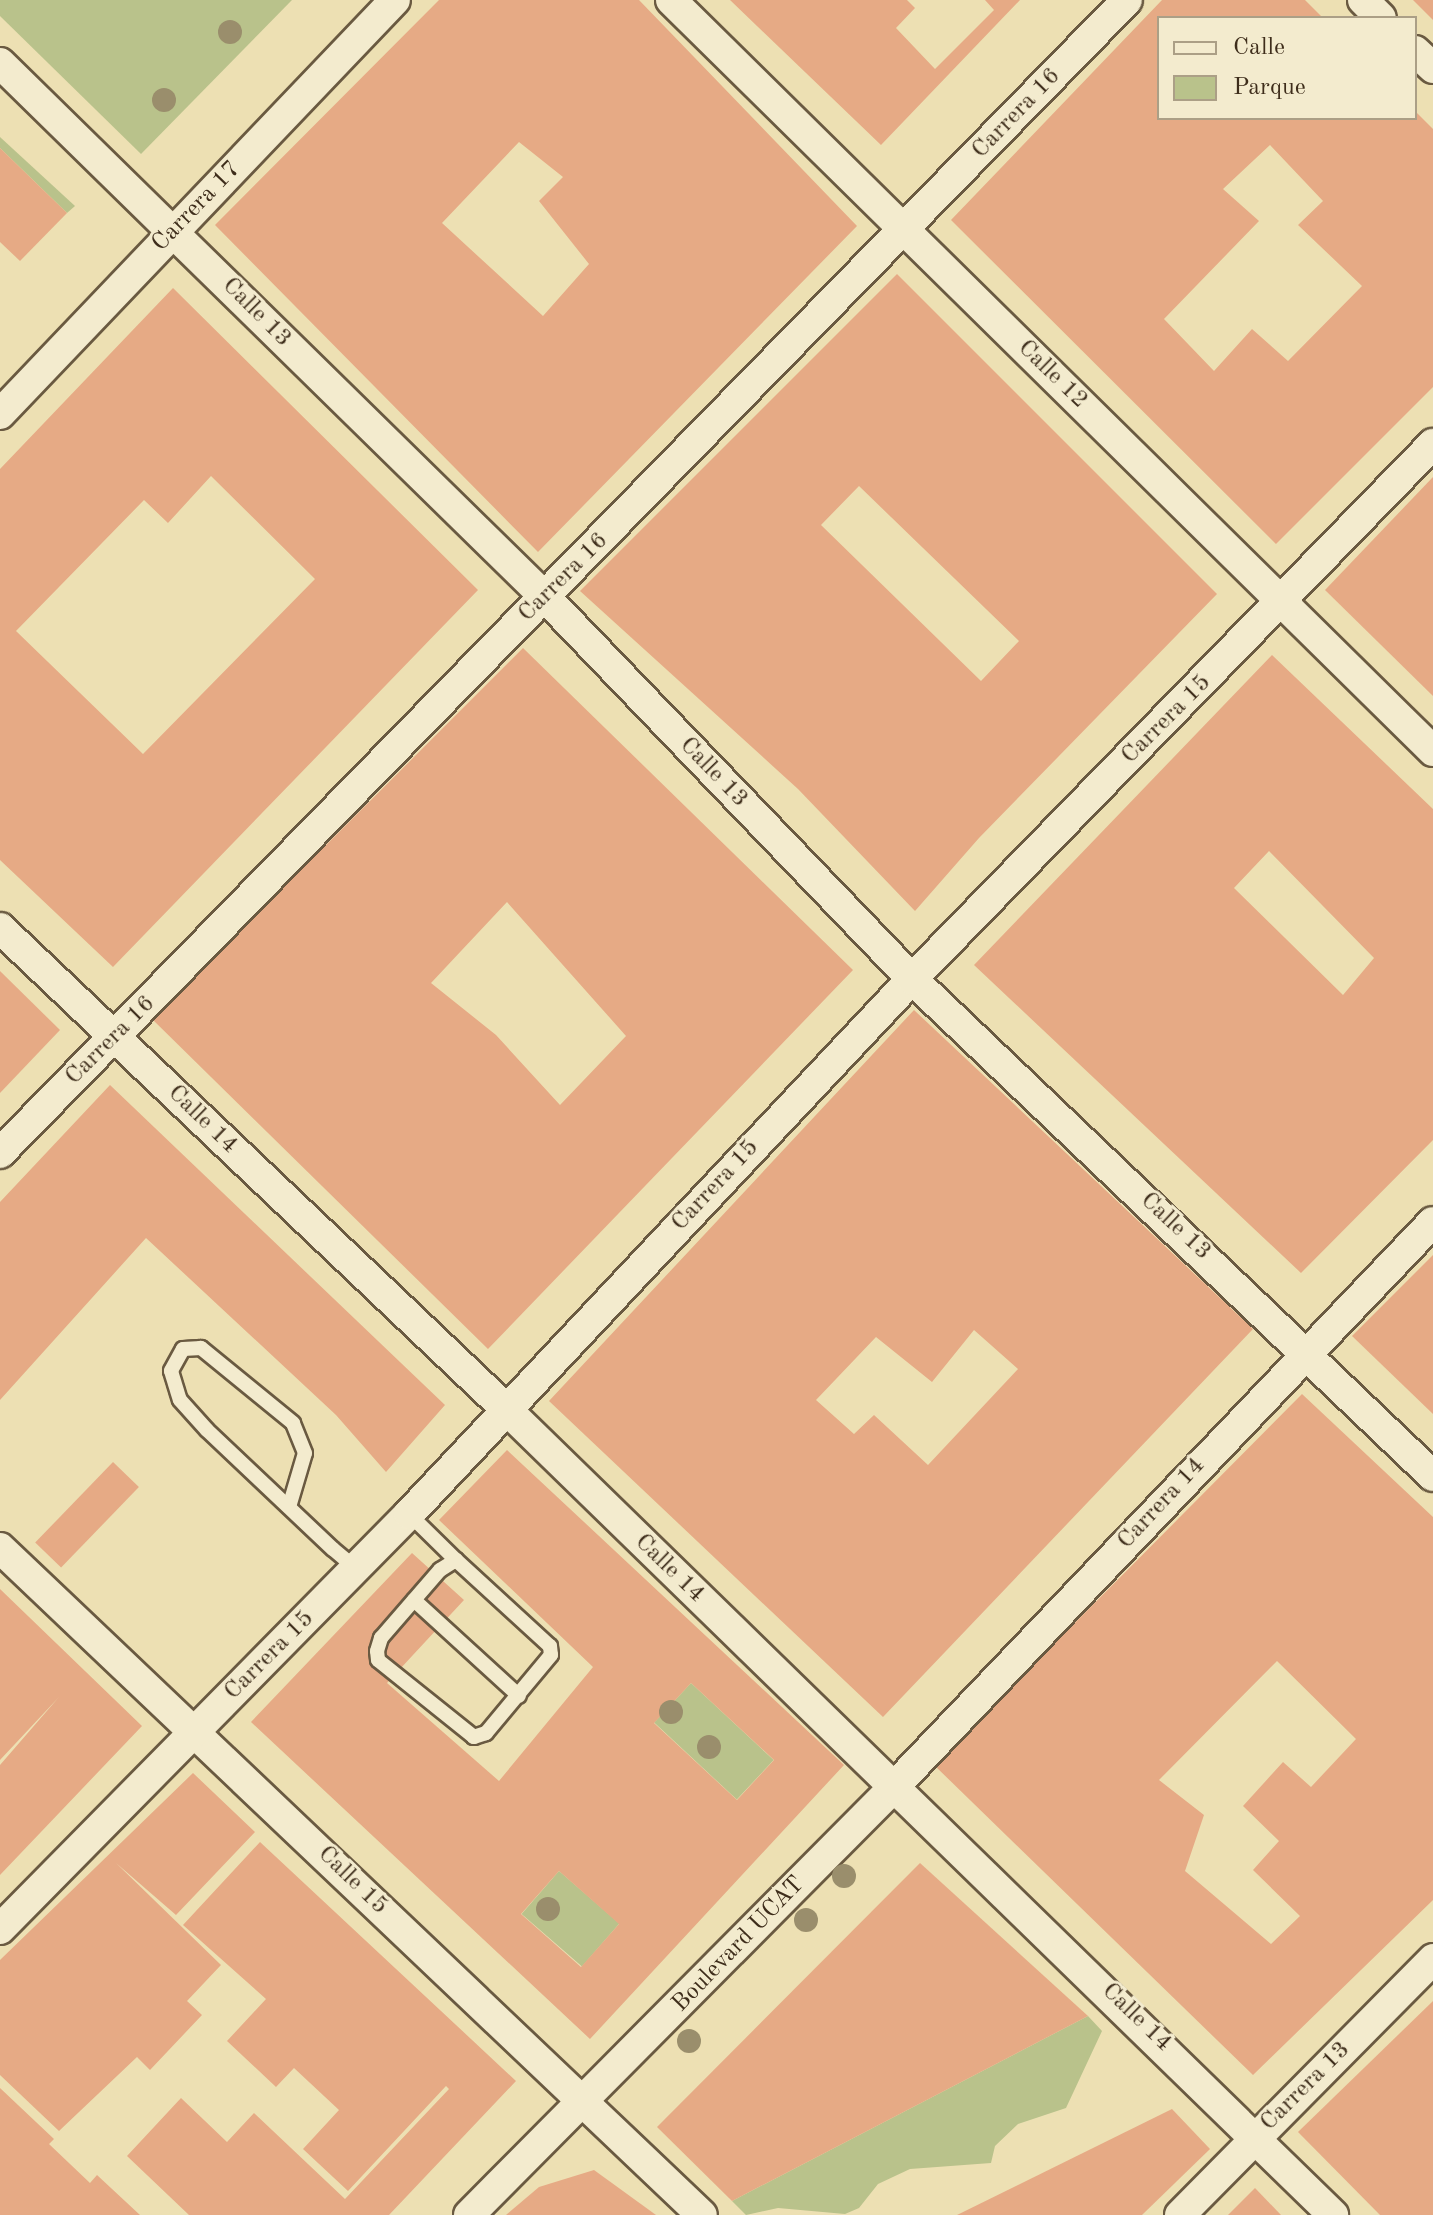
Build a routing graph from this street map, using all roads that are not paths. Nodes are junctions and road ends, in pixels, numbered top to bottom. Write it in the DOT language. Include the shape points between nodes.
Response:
graph roads {
  1 [pos="395,0"];
  2 [pos="671,0"];
  3 [pos="1127,0"];
  4 [pos="1363,0"];
  5 [pos="1379,16"];
  6 [pos="1417,53"];
  7 [pos="0,63"];
  8 [pos="1433,68"];
  9 [pos="173,232"];
  10 [pos="905,232"];
  11 [pos="0,414"];
  12 [pos="1433,444"];
  13 [pos="545,597"];
  14 [pos="1284,601"];
  15 [pos="1433,751"];
  16 [pos="0,928"];
  17 [pos="912,979"];
  18 [pos="115,1037"];
  19 [pos="0,1153"];
  20 [pos="1433,1222"];
  21 [pos="1307,1351"];
  22 [pos="506,1409"];
  23 [pos="1433,1476"];
  24 [pos="289,1507"];
  25 [pos="409,1514"];
  26 [pos="0,1548"];
  27 [pos="456,1560"];
  28 [pos="356,1568"];
  29 [pos="414,1600"];
  30 [pos="519,1696"];
  31 [pos="195,1731"];
  32 [pos="893,1788"];
  33 [pos="0,1929"];
  34 [pos="1433,1959"];
  35 [pos="585,2102"];
  36 [pos="1256,2138"];
  37 [pos="469,2215"];
  38 [pos="702,2215"];
  39 [pos="1180,2215"];
  40 [pos="1333,2215"];
  1 -- 9 [label="street, Carrera 17"];
  2 -- 10 [label="street, Calle 12"];
  3 -- 10 [label="street, Carrera 16"];
  4 -- 5 [label="street"];
  6 -- 8 [label="street"];
  7 -- 9 [label="street, Calle 13"];
  9 -- 11 [label="street, Carrera 17"];
  9 -- 13 [label="street, Calle 13"];
  10 -- 13 [label="street, Carrera 16"];
  10 -- 14 [label="street, Calle 12"];
  12 -- 14 [label="street, Carrera 15"];
  13 -- 17 [label="street, Calle 13"];
  13 -- 18 [label="street, Carrera 16"];
  14 -- 15 [label="street, Calle 12"];
  14 -- 17 [label="street, Carrera 15"];
  16 -- 18 [label="street, Calle 14"];
  17 -- 21 [label="street, Calle 13"];
  17 -- 22 [label="street, Carrera 15"];
  18 -- 19 [label="street, Carrera 16"];
  18 -- 22 [label="street, Calle 14"];
  20 -- 21 [label="street, Carrera 14"];
  21 -- 23 [label="street, Calle 13"];
  21 -- 32 [label="street, Carrera 14"];
  22 -- 25 [label="street, Carrera 15"];
  22 -- 32 [label="street, Calle 14"];
  24 -- 24 [label="lane" via="180,1400 171,1371 183,1349 201,1348 293,1423 305,1453"];
  24 -- 28 [label="lane"];
  25 -- 27 [label="lane"];
  25 -- 28 [label="street, Carrera 15"];
  26 -- 31 [label="street, Calle 15"];
  27 -- 29 [label="lane"];
  27 -- 30 [label="lane" via="550,1646 547,1663"];
  28 -- 31 [label="street, Carrera 15"];
  29 -- 30 [label="lane"];
  29 -- 30 [label="lane" via="381,1638 378,1660 468,1738 486,1733"];
  31 -- 33 [label="street, Carrera 15"];
  31 -- 35 [label="street, Calle 15"];
  32 -- 35 [label="street, Boulevard UCAT"];
  32 -- 36 [label="street, Calle 14"];
  34 -- 36 [label="street, Carrera 13"];
  35 -- 37 [label="street"];
  35 -- 38 [label="street, Calle 15"];
  36 -- 39 [label="street, Carrera 13"];
  36 -- 40 [label="street, Calle 14"];
}
